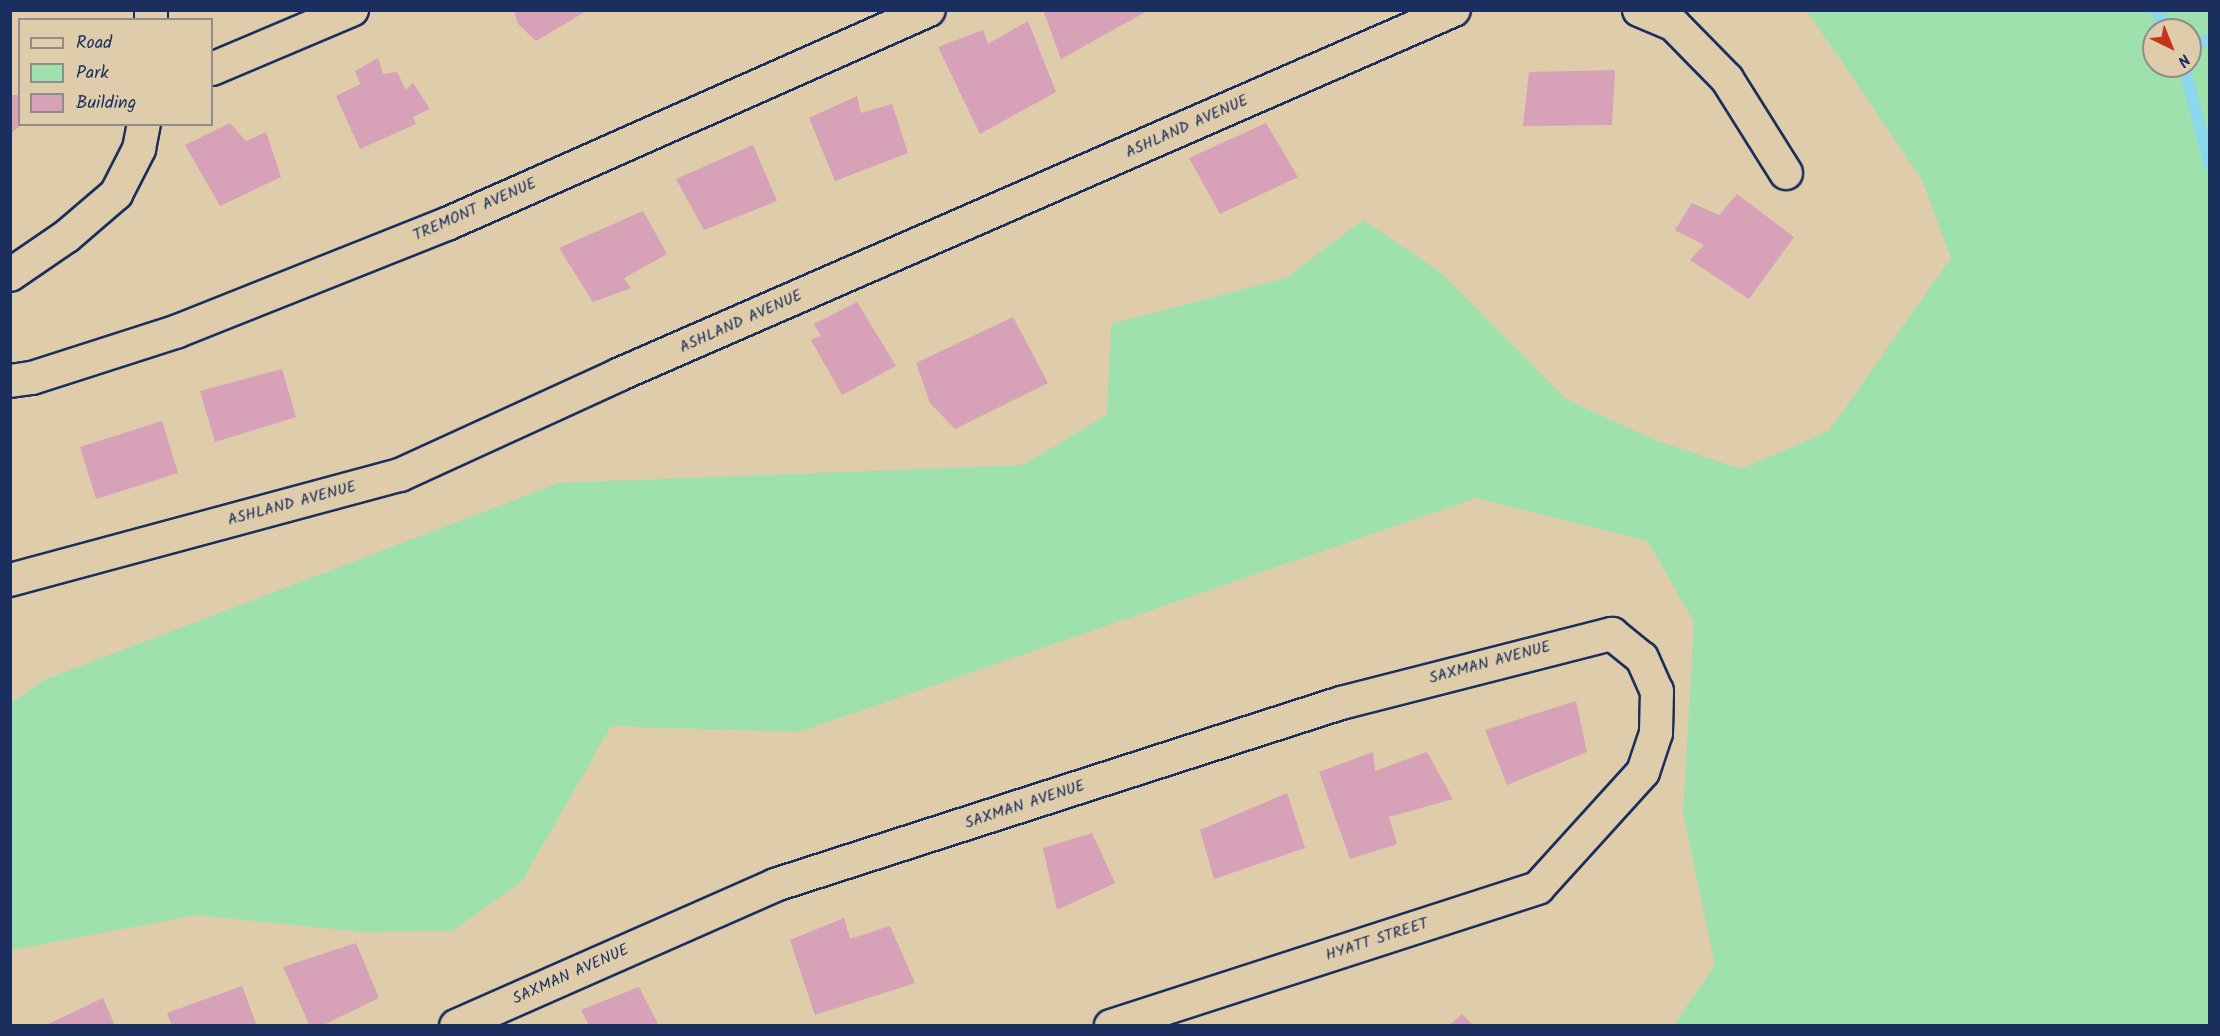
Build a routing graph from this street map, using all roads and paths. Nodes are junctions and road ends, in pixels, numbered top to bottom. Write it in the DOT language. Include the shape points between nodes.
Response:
graph roads {
  1 [pos="352,10"];
  2 [pos="929,10"];
  3 [pos="1455,10"];
  4 [pos="1639,10"];
  5 [pos="213,69"];
  6 [pos="144,126"];
  7 [pos="1786,172"];
  8 [pos="10,275"];
  9 [pos="10,381"];
  10 [pos="10,580"];
  11 [pos="1612,634"];
  12 [pos="456,1026"];
  13 [pos="1111,1026"];
  1 -- 5 [label="street"];
  2 -- 9 [label="street, TREMONT AVENUE" via="436,229 178,331 33,378"];
  3 -- 10 [label="street, ASHLAND AVENUE" via="618,375 400,475"];
  4 -- 7 [label="street" via="1674,25 1727,79"];
  6 -- 8 [label="street" via="140,149 116,194 67,236"];
  11 -- 12 [label="street, SAXMAN AVENUE" via="1341,703 775,885"];
  11 -- 13 [label="street, HYATT STREET" via="1642,658 1657,691 1656,733 1642,772 1538,888"];
}
